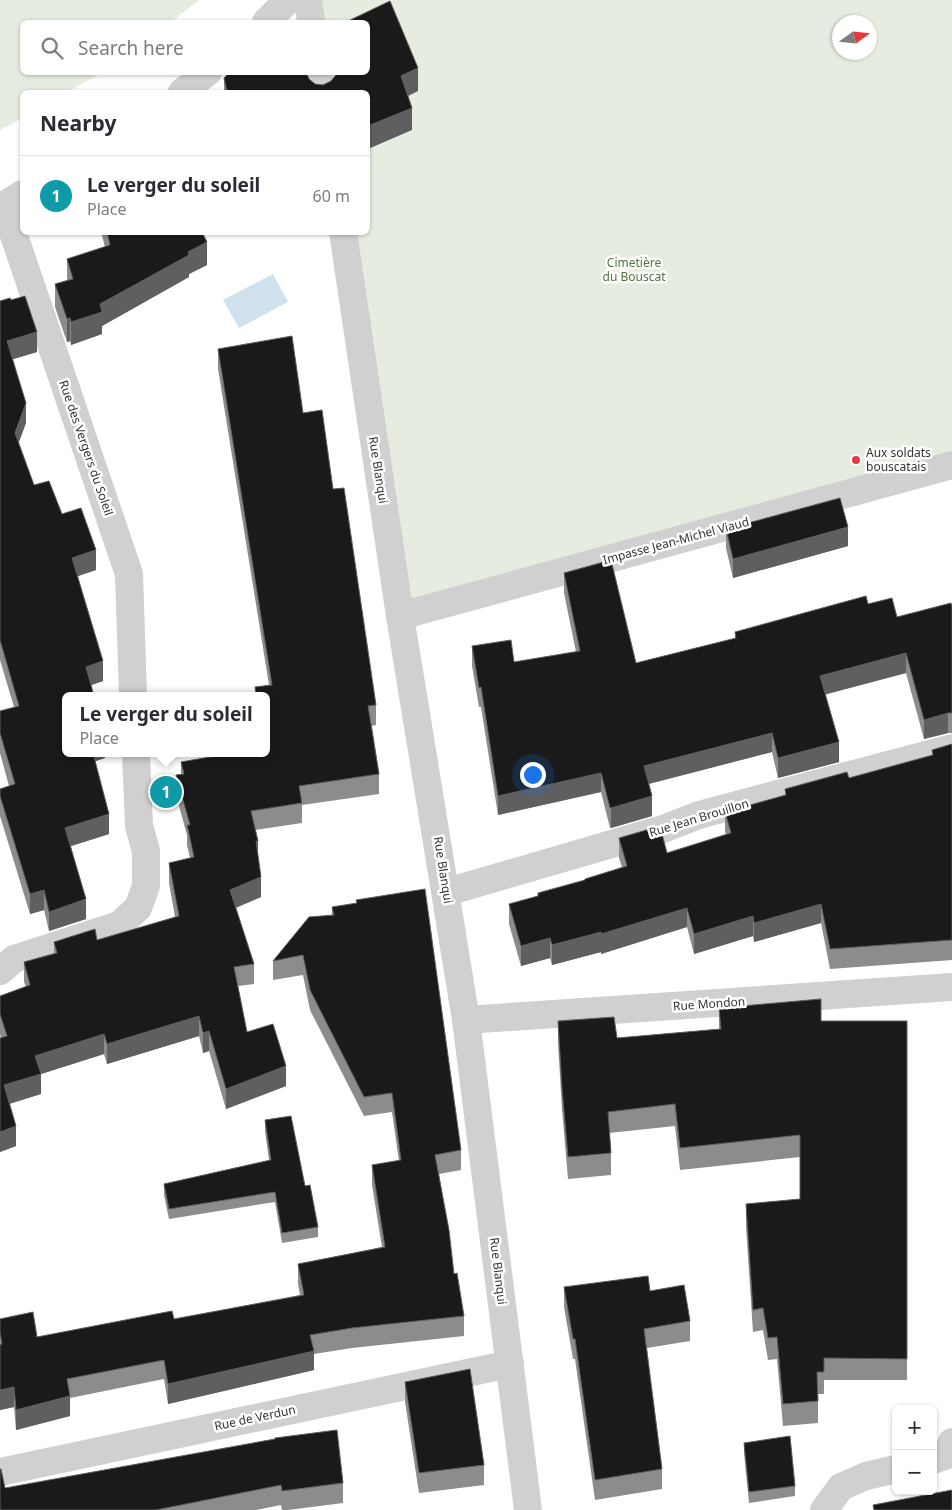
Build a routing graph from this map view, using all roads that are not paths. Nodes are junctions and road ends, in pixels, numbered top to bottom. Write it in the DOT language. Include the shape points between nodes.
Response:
graph roads {
  1 [pos="288,0"];
  2 [pos="308,0"];
  3 [pos="268,20"];
  4 [pos="311,20"];
  5 [pos="204,75"];
  6 [pos="318,75"];
  7 [pos="185,90"];
  8 [pos="321,90"];
  9 [pos="9,203"];
  10 [pos="342,235"];
  11 [pos="952,465"];
  12 [pos="400,616"];
  13 [pos="133,692"];
  14 [pos="952,748"];
  15 [pos="136,757"];
  16 [pos="447,892"];
  17 [pos="0,971"];
  18 [pos="952,988"];
  19 [pos="466,1020"];
  20 [pos="510,1364"];
  21 [pos="952,1442"];
  22 [pos="937,1459"];
  23 [pos="892,1471"];
  24 [pos="0,1472"];
  25 [pos="528,1510"];
  26 [pos="824,1510"];
  1 -- 3 [label="street"];
  2 -- 4 [label="street"];
  5 -- 7 [label="street"];
  6 -- 8 [label="street"];
  9 -- 13 [label="street, Rue des Vergers du Soleil" via="129,574"];
  10 -- 12 [label="street, Rue Blanqui"];
  11 -- 12 [label="street, Impasse Jean-Michel Viaud"];
  12 -- 16 [label="street, Rue Blanqui"];
  14 -- 16 [label="street, Rue Jean Brouillon" via="699,815 663,829"];
  15 -- 17 [label="street" via="139,826 146,852 146,886 138,908 119,925 14,959"];
  16 -- 19 [label="street, Rue Blanqui"];
  18 -- 19 [label="street, Rue Mondon"];
  19 -- 20 [label="street, Rue Blanqui"];
  20 -- 24 [label="street, Rue de Verdun"];
  20 -- 25 [label="street, Rue Blanqui"];
  21 -- 22 [label="street" via="947,1455"];
  23 -- 26 [label="street" via="866,1476 841,1487"];
}
